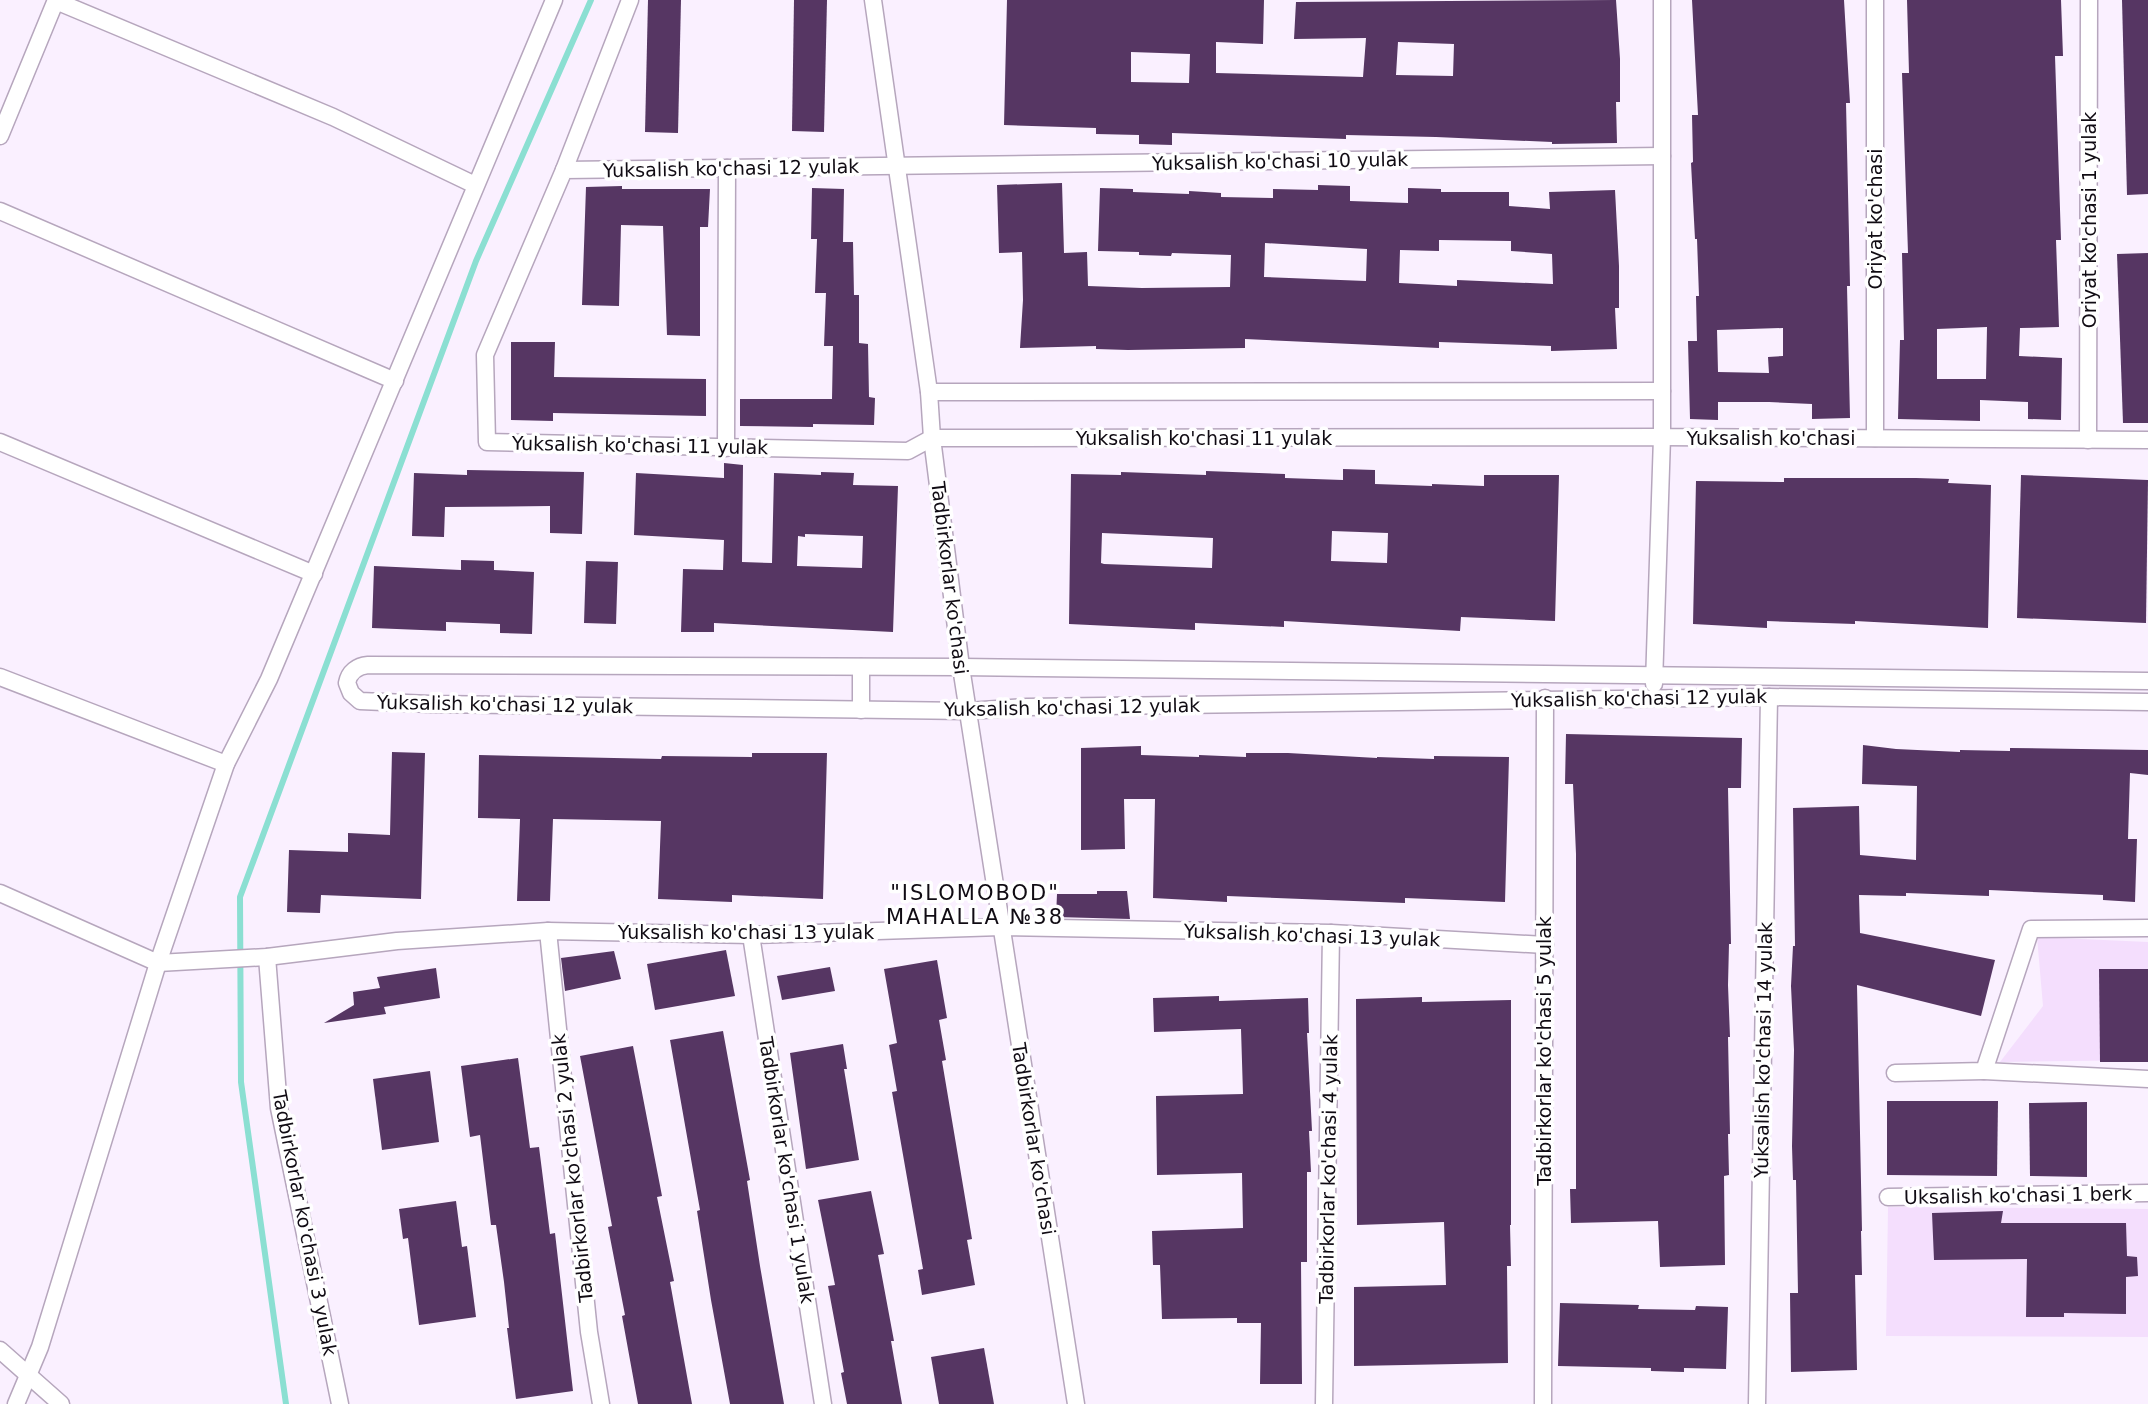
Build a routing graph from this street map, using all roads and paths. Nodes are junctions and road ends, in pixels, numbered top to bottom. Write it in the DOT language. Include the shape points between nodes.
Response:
graph roads {
  1 [pos="56,0"];
  2 [pos="554,0"];
  3 [pos="630,0"];
  4 [pos="873,0"];
  5 [pos="1662,0"];
  6 [pos="1875,0"];
  7 [pos="2089,0"];
  8 [pos="0,136"];
  9 [pos="1662,156"];
  10 [pos="898,165"];
  11 [pos="727,167"];
  12 [pos="564,170"];
  13 [pos="475,186"];
  14 [pos="0,211"];
  15 [pos="395,381"];
  16 [pos="1662,391"];
  17 [pos="929,392"];
  18 [pos="1662,437"];
  19 [pos="932,438"];
  20 [pos="1875,438"];
  21 [pos="2088,440"];
  22 [pos="2148,440"];
  23 [pos="0,442"];
  24 [pos="726,447"];
  25 [pos="314,574"];
  26 [pos="861,667"];
  27 [pos="961,667"];
  28 [pos="1653,675"];
  29 [pos="0,677"];
  30 [pos="2148,681"];
  31 [pos="1769,696"];
  32 [pos="1545,698"];
  33 [pos="1655,698"];
  34 [pos="2148,702"];
  35 [pos="861,710"];
  36 [pos="968,711"];
  37 [pos="226,764"];
  38 [pos="0,893"];
  39 [pos="1001,928"];
  40 [pos="2148,928"];
  41 [pos="548,931"];
  42 [pos="1331,933"];
  43 [pos="751,935"];
  44 [pos="1545,945"];
  45 [pos="267,957"];
  46 [pos="158,963"];
  47 [pos="1984,1071"];
  48 [pos="1895,1073"];
  49 [pos="2148,1079"];
  50 [pos="2148,1193"];
  51 [pos="1888,1197"];
  52 [pos="0,1350"];
  53 [pos="28,1372"];
  54 [pos="16,1404"];
  55 [pos="61,1404"];
  56 [pos="340,1404"];
  57 [pos="601,1404"];
  58 [pos="822,1404"];
  59 [pos="1076,1404"];
  60 [pos="1324,1404"];
  61 [pos="1543,1404"];
  62 [pos="1757,1404"];
  1 -- 8 [label="street"];
  1 -- 13 [label="street" via="333,117"];
  2 -- 13 [label="street"];
  3 -- 12 [label="street"];
  4 -- 10 [label="street, Tadbirkorlar ko'chasi"];
  5 -- 9 [label="street, Yuksalish ko'chasi"];
  6 -- 20 [label="street, Oriyat ko'chasi"];
  7 -- 21 [label="street, Oriyat ko'chasi 1 yulak"];
  9 -- 10 [label="street, Yuksalish ko'chasi 10 yulak"];
  9 -- 16 [label="street, Yuksalish ko'chasi"];
  10 -- 11 [label="street, Yuksalish ko'chasi 12 yulak"];
  10 -- 17 [label="street, Tadbirkorlar ko'chasi"];
  11 -- 12 [label="street, Yuksalish ko'chasi 12 yulak"];
  11 -- 24 [label="street"];
  12 -- 24 [label="street, Yuksalish ko'chasi 11 yulak" via="485,355 487,442"];
  13 -- 15 [label="street"];
  14 -- 15 [label="street"];
  15 -- 25 [label="street"];
  16 -- 17 [label="street"];
  16 -- 18 [label="street, Yuksalish ko'chasi"];
  17 -- 19 [label="street, Tadbirkorlar ko'chasi"];
  18 -- 19 [label="street, Yuksalish ko'chasi 11 yulak"];
  18 -- 20 [label="street, Yuksalish ko'chasi"];
  18 -- 28 [label="street"];
  19 -- 24 [label="street, Yuksalish ko'chasi 11 yulak" via="908,451"];
  19 -- 27 [label="street, Tadbirkorlar ko'chasi"];
  20 -- 21 [label="street, Yuksalish ko'chasi"];
  21 -- 22 [label="street, Yuksalish ko'chasi"];
  23 -- 25 [label="street"];
  25 -- 37 [label="street"];
  26 -- 27 [label="street, Yuksalish ko'chasi 12 yulak"];
  26 -- 35 [label="street"];
  26 -- 35 [label="street, Yuksalish ko'chasi 12 yulak" via="368,665 358,667 347,683 360,701"];
  27 -- 28 [label="street, Yuksalish ko'chasi 12 yulak"];
  27 -- 36 [label="street, Tadbirkorlar ko'chasi"];
  28 -- 30 [label="street, Yuksalish ko'chasi 12 yulak"];
  28 -- 33 [label="street"];
  29 -- 37 [label="street"];
  31 -- 33 [label="street, Yuksalish ko'chasi 12 yulak"];
  31 -- 34 [label="street, Yuksalish ko'chasi 12 yulak"];
  31 -- 62 [label="street, Yuksalish ko'chasi 14 yulak"];
  32 -- 33 [label="street, Yuksalish ko'chasi 12 yulak"];
  32 -- 36 [label="street, Yuksalish ko'chasi 12 yulak"];
  32 -- 44 [label="street, Tadbirkorlar ko'chasi 5 yulak"];
  35 -- 36 [label="street, Yuksalish ko'chasi 12 yulak"];
  36 -- 39 [label="street, Tadbirkorlar ko'chasi"];
  37 -- 46 [label="street"];
  38 -- 46 [label="street"];
  39 -- 42 [label="street, Yuksalish ko'chasi 13 yulak"];
  39 -- 43 [label="street, Yuksalish ko'chasi 13 yulak"];
  39 -- 59 [label="street, Tadbirkorlar ko'chasi"];
  40 -- 47 [label="street" via="2031,929"];
  41 -- 43 [label="street, Yuksalish ko'chasi 13 yulak"];
  41 -- 45 [label="street, Yuksalish ko'chasi 13 yulak" via="397,941"];
  41 -- 57 [label="street, Tadbirkorlar ko'chasi 2 yulak" via="589,1332"];
  42 -- 44 [label="street, Yuksalish ko'chasi 13 yulak"];
  42 -- 60 [label="street, Tadbirkorlar ko'chasi 4 yulak"];
  43 -- 58 [label="street, Tadbirkorlar ko'chasi 1 yulak"];
  44 -- 61 [label="street, Tadbirkorlar ko'chasi 5 yulak"];
  45 -- 46 [label="street, Yuksalish ko'chasi 13 yulak"];
  45 -- 56 [label="street, Tadbirkorlar ko'chasi 3 yulak" via="279,1108"];
  46 -- 53 [label="street" via="40,1347"];
  47 -- 48 [label="street"];
  47 -- 49 [label="street"];
  50 -- 51 [label="street, Uksalish ko'chasi 1 berk"];
  52 -- 53 [label="street"];
  53 -- 54 [label="street"];
  53 -- 55 [label="street"];
}
